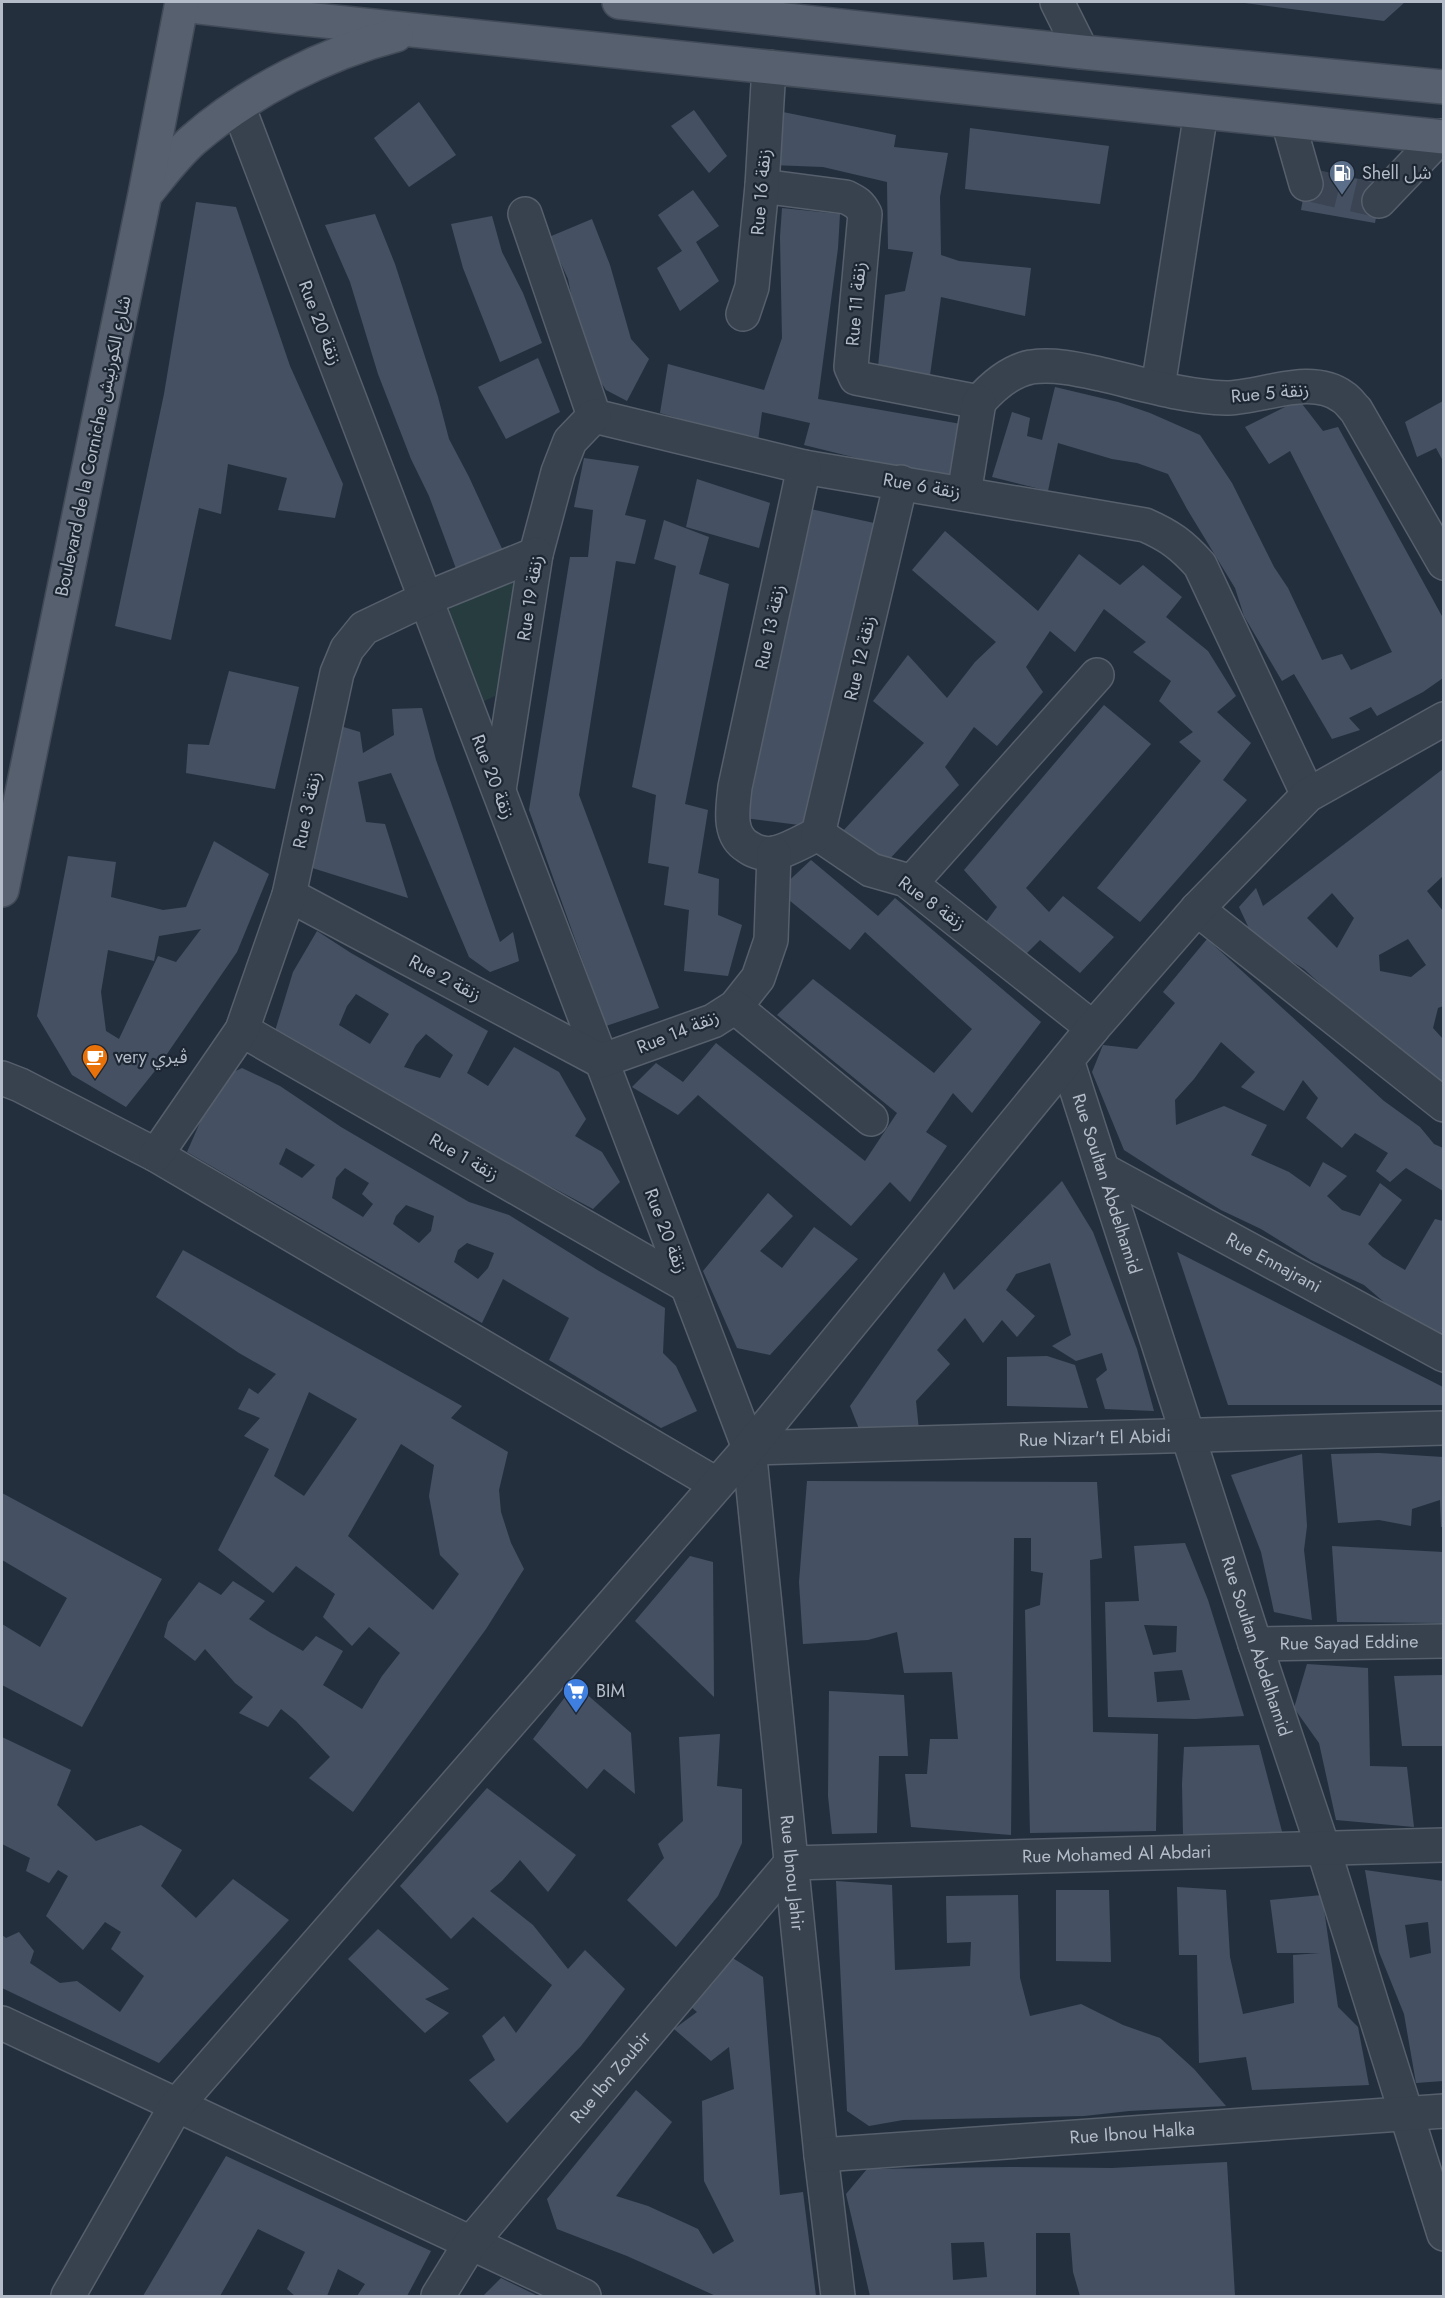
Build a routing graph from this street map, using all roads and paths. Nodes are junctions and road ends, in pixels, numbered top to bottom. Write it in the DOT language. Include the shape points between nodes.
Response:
graph roads {
  1 [pos="619,2"];
  2 [pos="1057,2"];
  3 [pos="182,3"];
  4 [pos="412,31"];
  5 [pos="1083,52"];
  6 [pos="768,67"];
  7 [pos="1443,87"];
  8 [pos="238,106"];
  9 [pos="1201,112"];
  10 [pos="1288,121"];
  11 [pos="1442,137"];
  12 [pos="1306,184"];
  13 [pos="762,186"];
  14 [pos="145,194"];
  15 [pos="1379,201"];
  16 [pos="525,214"];
  17 [pos="743,314"];
  18 [pos="1158,387"];
  19 [pos="979,402"];
  20 [pos="594,416"];
  21 [pos="804,467"];
  22 [pos="901,482"];
  23 [pos="964,494"];
  24 [pos="536,554"];
  25 [pos="1443,563"];
  26 [pos="425,599"];
  27 [pos="1097,675"];
  28 [pos="1443,719"];
  29 [pos="499,792"];
  30 [pos="1308,795"];
  31 [pos="819,834"];
  32 [pos="774,853"];
  33 [pos="911,883"];
  34 [pos="2,890"];
  35 [pos="289,895"];
  36 [pos="1197,909"];
  37 [pos="735,1007"];
  38 [pos="1093,1028"];
  39 [pos="242,1030"];
  40 [pos="1067,1060"];
  41 [pos="601,1061"];
  42 [pos="2,1078"];
  43 [pos="1443,1105"];
  44 [pos="872,1119"];
  45 [pos="156,1155"];
  46 [pos="1102,1170"];
  47 [pos="687,1285"];
  48 [pos="1443,1355"];
  49 [pos="1443,1428"];
  50 [pos="1188,1435"];
  51 [pos="748,1448"];
  52 [pos="716,1484"];
  53 [pos="1443,1641"];
  54 [pos="1255,1644"];
  55 [pos="1443,1845"];
  56 [pos="1323,1848"];
  57 [pos="791,1863"];
  58 [pos="2,2023"];
  59 [pos="176,2106"];
  60 [pos="1443,2110"];
  61 [pos="1406,2113"];
  62 [pos="821,2155"];
  63 [pos="1443,2234"];
  64 [pos="470,2244"];
  65 [pos="68,2296"];
  66 [pos="438,2296"];
  67 [pos="584,2296"];
  68 [pos="838,2296"];
  1 -- 5 [label="main road"];
  2 -- 5 [label="street"];
  3 -- 4 [label="main road"];
  3 -- 14 [label="main road, Boulevard de la Corniche شارع الكورنيش"];
  4 -- 6 [label="main road"];
  4 -- 8 [label="main road" via="324,59"];
  5 -- 7 [label="main road"];
  6 -- 9 [label="main road"];
  6 -- 13 [label="street, Rue 16 زنقة"];
  8 -- 14 [label="main road" via="194,139"];
  8 -- 26 [label="street, Rue 20 زنقة"];
  9 -- 10 [label="main road"];
  9 -- 18 [label="street"];
  10 -- 11 [label="main road"];
  10 -- 12 [label="street"];
  11 -- 15 [label="street"];
  13 -- 17 [label="street, Rue 16 زنقة" via="752,287"];
  13 -- 19 [label="street, Rue 11 زنقة" via="846,197 857,202 865,214 851,367 856,378"];
  14 -- 34 [label="main road, Boulevard de la Corniche شارع الكورنيش"];
  16 -- 20 [label="street"];
  18 -- 19 [label="street, Rue 5 زنقة" via="1060,366 1032,367 994,385"];
  18 -- 25 [label="street, Rue 5 زنقة" via="1225,398 1294,387 1331,391 1343,397 1356,410"];
  19 -- 23 [label="street"];
  20 -- 21 [label="street, Rue 6 زنقة"];
  20 -- 24 [label="street, Rue 19 زنقة" via="570,441"];
  21 -- 22 [label="street, Rue 6 زنقة"];
  21 -- 32 [label="street, Rue 13 زنقة" via="735,787 733,823 737,836 755,852"];
  22 -- 23 [label="street, Rue 6 زنقة"];
  22 -- 31 [label="street, Rue 12 زنقة"];
  23 -- 30 [label="street, Rue 6 زنقة" via="1145,525 1184,547 1200,565"];
  24 -- 26 [label="street, Rue 3 زنقة"];
  24 -- 29 [label="street, Rue 19 زنقة"];
  26 -- 29 [label="street, Rue 20 زنقة"];
  26 -- 35 [label="street, Rue 3 زنقة" via="364,628 347,649 337,673"];
  27 -- 33 [label="street"];
  28 -- 30 [label="street"];
  29 -- 41 [label="street, Rue 20 زنقة"];
  30 -- 36 [label="street"];
  31 -- 32 [label="street"];
  31 -- 33 [label="street, Rue 8 زنقة" via="871,870"];
  32 -- 37 [label="street, Rue 14 زنقة" via="771,940 758,978"];
  33 -- 38 [label="street, Rue 8 زنقة"];
  35 -- 39 [label="street, Rue 3 زنقة"];
  35 -- 41 [label="street, Rue 2 زنقة"];
  36 -- 38 [label="street"];
  36 -- 43 [label="street"];
  37 -- 41 [label="street, Rue 14 زنقة" via="713,1021"];
  37 -- 44 [label="street"];
  38 -- 40 [label="street"];
  39 -- 45 [label="street, Rue 3 زنقة"];
  39 -- 47 [label="street, Rue 1 زنقة"];
  40 -- 46 [label="street, Rue Soultan Abdelhamid"];
  40 -- 51 [label="street"];
  41 -- 47 [label="street, Rue 20 زنقة"];
  42 -- 45 [label="street"];
  45 -- 52 [label="street"];
  46 -- 48 [label="street, Rue Ennajrani"];
  46 -- 50 [label="street, Rue Soultan Abdelhamid"];
  47 -- 51 [label="street, Rue 20 زنقة"];
  49 -- 50 [label="street, Rue Nizar't El Abidi"];
  50 -- 51 [label="street, Rue Nizar't El Abidi"];
  50 -- 54 [label="street, Rue Soultan Abdelhamid"];
  51 -- 52 [label="street"];
  51 -- 57 [label="street, Rue Ibnou Jahir"];
  52 -- 59 [label="street"];
  53 -- 54 [label="street, Rue Sayad Eddine"];
  54 -- 56 [label="street, Rue Soultan Abdelhamid"];
  55 -- 56 [label="street, Rue Mohamed Al Abdari"];
  56 -- 57 [label="street, Rue Mohamed Al Abdari"];
  56 -- 61 [label="street, Rue Soultan Abdelhamid"];
  57 -- 62 [label="street, Rue Ibnou Jahir"];
  57 -- 64 [label="street, Rue Ibn Zoubir"];
  58 -- 59 [label="street"];
  59 -- 64 [label="street"];
  59 -- 65 [label="street"];
  60 -- 61 [label="street, Rue Ibnou Halka"];
  61 -- 62 [label="street, Rue Ibnou Halka"];
  61 -- 63 [label="street, Rue Soultan Abdelhamid"];
  62 -- 68 [label="street, Rue Ibnou Jahir"];
  64 -- 66 [label="street, Rue Ibn Zoubir"];
  64 -- 67 [label="street"];
}
